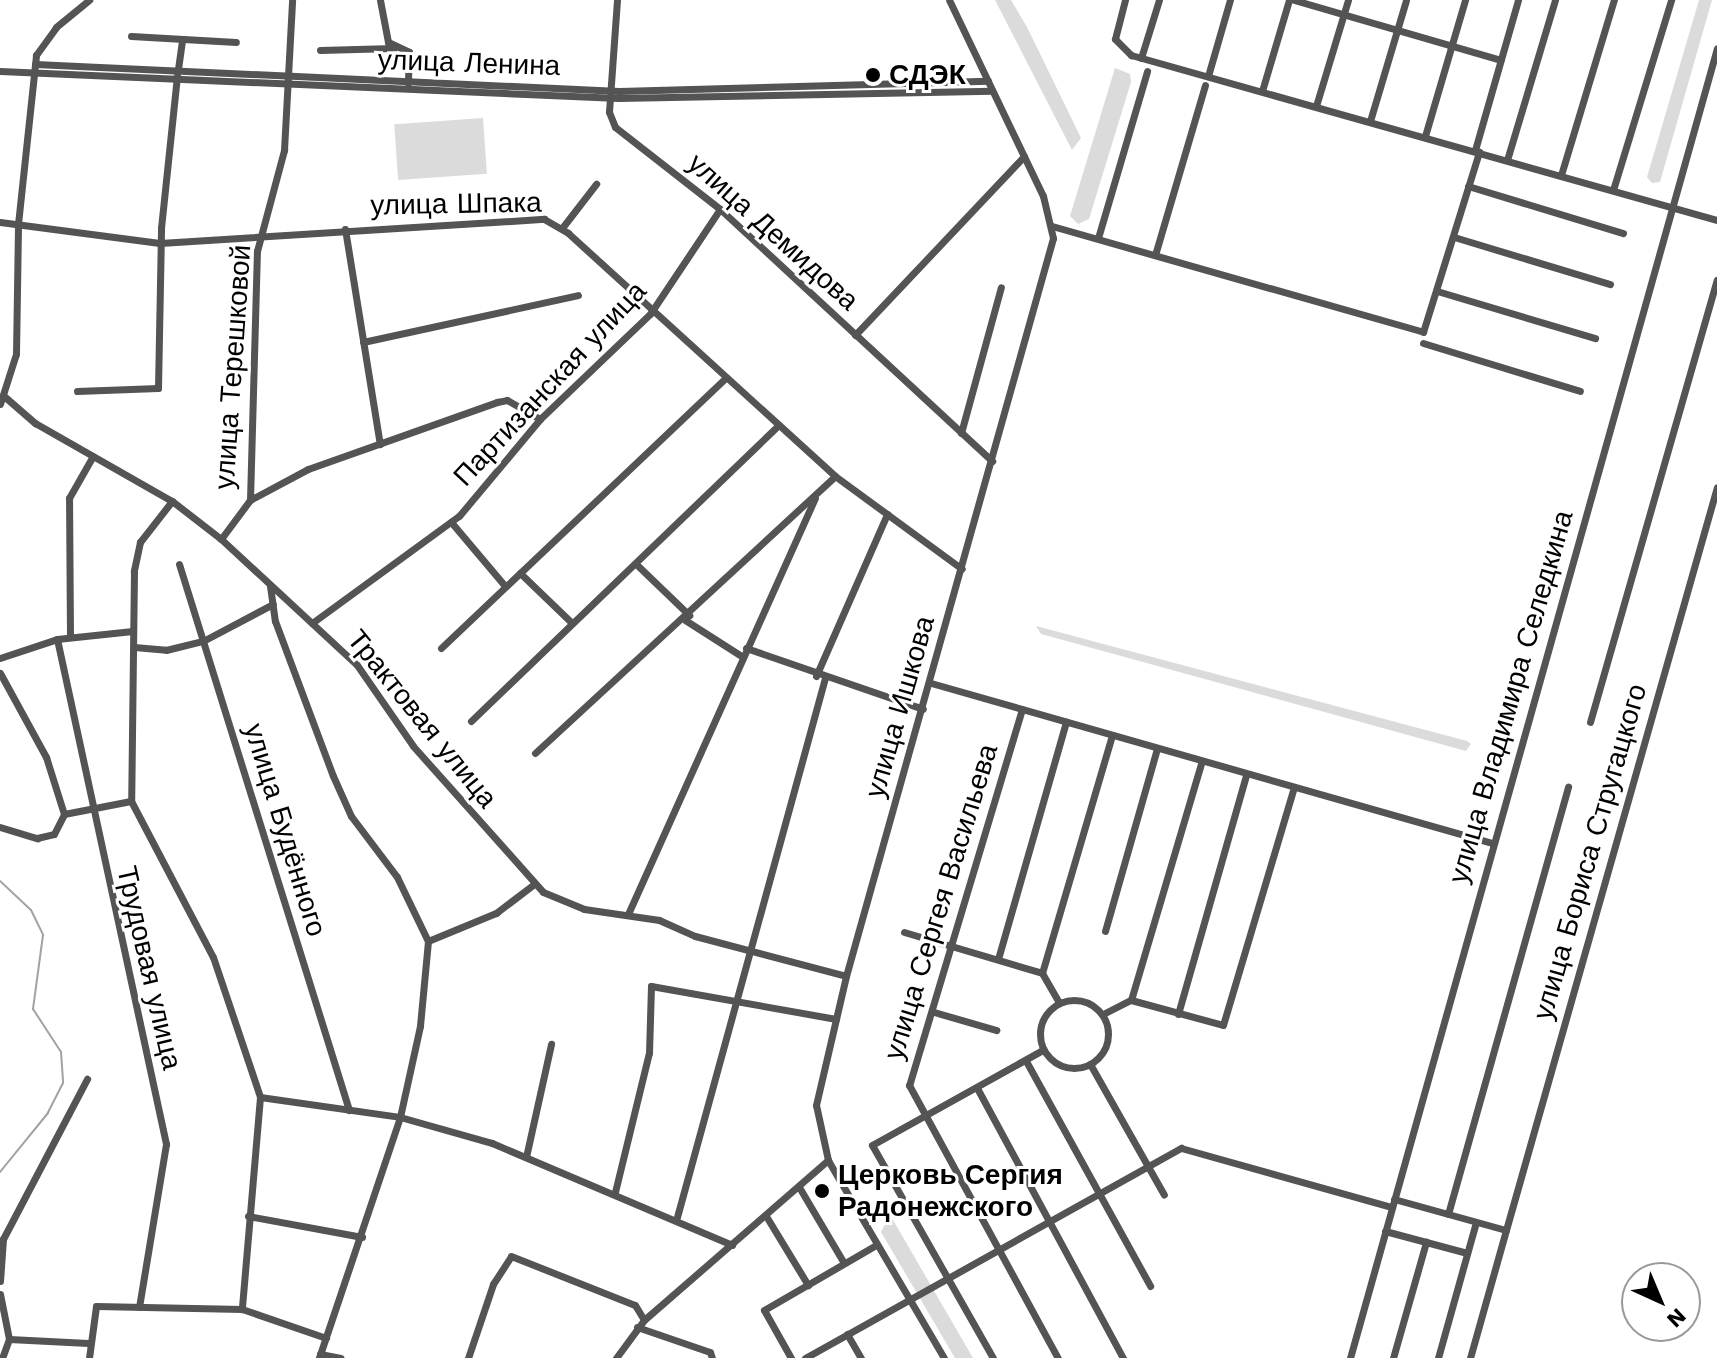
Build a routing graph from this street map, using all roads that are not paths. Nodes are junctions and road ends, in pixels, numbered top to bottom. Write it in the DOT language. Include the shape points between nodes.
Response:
graph roads {
  1 [pos="89,0"];
  2 [pos="292,0"];
  3 [pos="380,0"];
  4 [pos="617,0"];
  5 [pos="949,0"];
  6 [pos="1125,0"];
  7 [pos="1159,0"];
  8 [pos="1230,0"];
  9 [pos="1292,0"];
  10 [pos="1348,0"];
  11 [pos="1406,0"];
  12 [pos="1465,0"];
  13 [pos="1518,0"];
  14 [pos="1555,0"];
  15 [pos="1614,0"];
  16 [pos="1671,0"];
  17 [pos="1343,14"];
  18 [pos="1397,29"];
  19 [pos="131,36"];
  20 [pos="182,42"];
  21 [pos="236,42"];
  22 [pos="1451,45"];
  23 [pos="394,48"];
  24 [pos="1717,48"];
  25 [pos="320,50"];
  26 [pos="1141,58"];
  27 [pos="1500,60"];
  28 [pos="34,68"];
  29 [pos="0,71"];
  30 [pos="1147,71"];
  31 [pos="178,72"];
  32 [pos="988,81"];
  33 [pos="1206,81"];
  34 [pos="290,82"];
  35 [pos="408,83"];
  36 [pos="992,91"];
  37 [pos="1262,91"];
  38 [pos="609,94"];
  39 [pos="1316,106"];
  40 [pos="1370,121"];
  41 [pos="1425,136"];
  42 [pos="1477,151"];
  43 [pos="1024,156"];
  44 [pos="1507,160"];
  45 [pos="1561,175"];
  46 [pos="596,184"];
  47 [pos="1468,186"];
  48 [pos="1613,190"];
  49 [pos="1674,207"];
  50 [pos="720,209"];
  51 [pos="1717,220"];
  52 [pos="0,222"];
  53 [pos="18,224"];
  54 [pos="1052,226"];
  55 [pos="562,228"];
  56 [pos="345,229"];
  57 [pos="1623,233"];
  58 [pos="262,234"];
  59 [pos="1454,237"];
  60 [pos="1098,238"];
  61 [pos="160,243"];
  62 [pos="1155,255"];
  63 [pos="1717,280"];
  64 [pos="1610,284"];
  65 [pos="1001,287"];
  66 [pos="1437,291"];
  67 [pos="578,295"];
  68 [pos="650,314"];
  69 [pos="1426,329"];
  70 [pos="855,335"];
  71 [pos="1595,338"];
  72 [pos="363,342"];
  73 [pos="724,379"];
  74 [pos="77,391"];
  75 [pos="1580,391"];
  76 [pos="2,395"];
  77 [pos="540,419"];
  78 [pos="777,427"];
  79 [pos="961,433"];
  80 [pos="380,444"];
  81 [pos="93,456"];
  82 [pos="992,461"];
  83 [pos="835,476"];
  84 [pos="1717,487"];
  85 [pos="815,498"];
  86 [pos="250,500"];
  87 [pos="172,501"];
  88 [pos="887,514"];
  89 [pos="451,522"];
  90 [pos="221,539"];
  91 [pos="179,564"];
  92 [pos="636,564"];
  93 [pos="962,569"];
  94 [pos="520,573"];
  95 [pos="270,586"];
  96 [pos="505,586"];
  97 [pos="273,604"];
  98 [pos="687,618"];
  99 [pos="571,622"];
  100 [pos="312,623"];
  101 [pos="133,631"];
  102 [pos="70,636"];
  103 [pos="57,639"];
  104 [pos="203,641"];
  105 [pos="134,647"];
  106 [pos="441,648"];
  107 [pos="743,652"];
  108 [pos="0,658"];
  109 [pos="0,673"];
  110 [pos="821,677"];
  111 [pos="931,683"];
  112 [pos="923,709"];
  113 [pos="1022,709"];
  114 [pos="471,721"];
  115 [pos="1066,722"];
  116 [pos="1590,722"];
  117 [pos="1111,738"];
  118 [pos="1157,749"];
  119 [pos="535,753"];
  120 [pos="1202,761"];
  121 [pos="1246,775"];
  122 [pos="1568,787"];
  123 [pos="1293,790"];
  124 [pos="131,801"];
  125 [pos="90,810"];
  126 [pos="64,814"];
  127 [pos="0,827"];
  128 [pos="1492,843"];
  129 [pos="534,884"];
  130 [pos="628,914"];
  131 [pos="1105,931"];
  132 [pos="904,932"];
  133 [pos="428,941"];
  134 [pos="952,946"];
  135 [pos="751,950"];
  136 [pos="998,959"];
  137 [pos="1042,973"];
  138 [pos="846,976"];
  139 [pos="1131,1000"];
  140 [pos="738,1001"];
  141 [pos="1059,1002"];
  142 [pos="934,1012"];
  143 [pos="1103,1014"];
  144 [pos="1178,1014"];
  145 [pos="836,1019"];
  146 [pos="996,1030"];
  147 [pos="551,1044"];
  148 [pos="1043,1050"];
  149 [pos="1026,1061"];
  150 [pos="1090,1064"];
  151 [pos="87,1079"];
  152 [pos="977,1088"];
  153 [pos="260,1097"];
  154 [pos="349,1110"];
  155 [pos="925,1115"];
  156 [pos="400,1117"];
  157 [pos="526,1157"];
  158 [pos="828,1160"];
  159 [pos="1145,1164"];
  160 [pos="799,1187"];
  161 [pos="1095,1191"];
  162 [pos="615,1192"];
  163 [pos="1164,1195"];
  164 [pos="1393,1203"];
  165 [pos="1448,1214"];
  166 [pos="248,1216"];
  167 [pos="766,1216"];
  168 [pos="677,1217"];
  169 [pos="1047,1218"];
  170 [pos="1476,1222"];
  171 [pos="1506,1230"];
  172 [pos="1385,1231"];
  173 [pos="362,1237"];
  174 [pos="1426,1242"];
  175 [pos="999,1244"];
  176 [pos="732,1245"];
  177 [pos="876,1245"];
  178 [pos="1467,1253"];
  179 [pos="844,1263"];
  180 [pos="946,1277"];
  181 [pos="0,1281"];
  182 [pos="808,1285"];
  183 [pos="1150,1286"];
  184 [pos="0,1294"];
  185 [pos="909,1299"];
  186 [pos="139,1307"];
  187 [pos="242,1309"];
  188 [pos="644,1320"];
  189 [pos="637,1327"];
  190 [pos="847,1334"];
  191 [pos="326,1338"];
  192 [pos="9,1339"];
  193 [pos="88,1343"];
  194 [pos="320,1356"];
  195 [pos="2,1358"];
  196 [pos="89,1358"];
  197 [pos="341,1358"];
  198 [pos="468,1358"];
  199 [pos="616,1358"];
  200 [pos="712,1358"];
  201 [pos="791,1358"];
  202 [pos="805,1358"];
  203 [pos="861,1358"];
  204 [pos="944,1358"];
  205 [pos="993,1358"];
  206 [pos="1058,1358"];
  207 [pos="1123,1358"];
  208 [pos="1350,1358"];
  209 [pos="1393,1358"];
  210 [pos="1438,1358"];
  211 [pos="1470,1358"];
  1 -- 28 [label="street" via="56,27"];
  2 -- 34 [label="street, улица Терешковой"];
  3 -- 23 [label="street"];
  4 -- 38 [label="street, улица Демидова"];
  5 -- 32 [label="street"];
  6 -- 26 [label="street" via="1115,39 1123,51"];
  7 -- 26 [label="street"];
  8 -- 33 [label="street"];
  9 -- 17 [label="street"];
  9 -- 37 [label="street"];
  10 -- 17 [label="street"];
  11 -- 18 [label="street"];
  12 -- 22 [label="street"];
  13 -- 27 [label="street"];
  14 -- 44 [label="street"];
  15 -- 45 [label="street"];
  16 -- 48 [label="street"];
  17 -- 18 [label="street"];
  17 -- 39 [label="street"];
  18 -- 22 [label="street"];
  18 -- 40 [label="street"];
  19 -- 20 [label="street"];
  20 -- 21 [label="street"];
  20 -- 31 [label="street"];
  22 -- 27 [label="street"];
  22 -- 41 [label="street"];
  23 -- 25 [label="street"];
  23 -- 35 [label="street" via="409,52"];
  24 -- 49 [label="street, улица Владимира Селедкина"];
  26 -- 33 [label="street"];
  27 -- 42 [label="street"];
  28 -- 29 [label="street, улица Ленина"];
  28 -- 31 [label="street, улица Ленина"];
  28 -- 53 [label="street"];
  30 -- 60 [label="street"];
  31 -- 34 [label="street, улица Ленина"];
  31 -- 61 [label="street"];
  32 -- 36 [label="street"];
  32 -- 38 [label="street, улица Ленина"];
  33 -- 37 [label="street"];
  33 -- 62 [label="street"];
  34 -- 35 [label="street, улица Ленина"];
  34 -- 38 [label="street, улица Ленина"];
  34 -- 58 [label="street, улица Терешковой" via="284,150"];
  35 -- 38 [label="street, улица Ленина"];
  36 -- 38 [label="street, улица Ленина"];
  36 -- 43 [label="street"];
  37 -- 39 [label="street"];
  38 -- 50 [label="street, улица Демидова" via="620,132"];
  39 -- 40 [label="street"];
  40 -- 41 [label="street"];
  41 -- 42 [label="street"];
  42 -- 44 [label="street"];
  42 -- 47 [label="street"];
  43 -- 54 [label="street"];
  43 -- 70 [label="street"];
  44 -- 45 [label="street"];
  45 -- 48 [label="street"];
  46 -- 55 [label="street"];
  47 -- 57 [label="street"];
  47 -- 59 [label="street"];
  48 -- 49 [label="street"];
  49 -- 51 [label="street"];
  49 -- 128 [label="street, улица Владимира Селедкина"];
  50 -- 68 [label="street, Партизанская улица"];
  50 -- 70 [label="street, улица Демидова"];
  52 -- 53 [label="street, улица Шпака"];
  53 -- 61 [label="street, улица Шпака"];
  53 -- 76 [label="street" via="16,354"];
  54 -- 60 [label="street"];
  54 -- 82 [label="street, улица Ишкова"];
  55 -- 56 [label="street, улица Шпака" via="533,219"];
  55 -- 68 [label="street, улица Шпака"];
  56 -- 58 [label="street, улица Шпака"];
  56 -- 72 [label="street"];
  58 -- 61 [label="street, улица Шпака"];
  58 -- 86 [label="street, улица Терешковой" via="250,376"];
  59 -- 64 [label="street"];
  59 -- 66 [label="street"];
  60 -- 62 [label="street"];
  61 -- 74 [label="street" via="158,388"];
  62 -- 69 [label="street" via="1419,333"];
  63 -- 116 [label="street"];
  65 -- 79 [label="street"];
  66 -- 69 [label="street"];
  66 -- 71 [label="street"];
  67 -- 72 [label="street"];
  68 -- 73 [label="street, улица Шпака"];
  68 -- 77 [label="street, Партизанская улица"];
  69 -- 75 [label="street" via="1424,346"];
  70 -- 79 [label="street, улица Демидова"];
  72 -- 80 [label="street"];
  73 -- 78 [label="street, улица Шпака"];
  73 -- 94 [label="street"];
  76 -- 81 [label="street, Трактовая улица" via="35,423"];
  77 -- 80 [label="street" via="507,400"];
  77 -- 89 [label="street, Партизанская улица"];
  78 -- 83 [label="street, улица Шпака"];
  78 -- 92 [label="street"];
  79 -- 82 [label="street, улица Демидова"];
  80 -- 86 [label="street"];
  81 -- 87 [label="street, Трактовая улица"];
  81 -- 102 [label="street" via="69,498"];
  82 -- 93 [label="street, улица Ишкова"];
  83 -- 85 [label="street"];
  83 -- 88 [label="street, улица Шпака"];
  84 -- 171 [label="street, улица Бориса Стругацкого"];
  85 -- 98 [label="street"];
  85 -- 107 [label="street"];
  86 -- 90 [label="street, улица Терешковой"];
  87 -- 90 [label="street, Трактовая улица"];
  87 -- 101 [label="street" via="140,542"];
  88 -- 93 [label="street, улица Шпака"];
  88 -- 110 [label="street"];
  89 -- 96 [label="street"];
  89 -- 100 [label="street, Партизанская улица"];
  90 -- 95 [label="street, Трактовая улица"];
  91 -- 104 [label="street, улица Будённого"];
  92 -- 98 [label="street"];
  92 -- 99 [label="street"];
  93 -- 111 [label="street, улица Ишкова"];
  94 -- 96 [label="street"];
  94 -- 99 [label="street"];
  95 -- 97 [label="street"];
  95 -- 100 [label="street, Трактовая улица"];
  96 -- 106 [label="street"];
  97 -- 104 [label="street"];
  97 -- 133 [label="street" via="351,816 397,877"];
  98 -- 107 [label="street"];
  98 -- 119 [label="street"];
  99 -- 114 [label="street"];
  100 -- 129 [label="street, Трактовая улица" via="357,665 413,746"];
  101 -- 102 [label="street"];
  101 -- 105 [label="street"];
  102 -- 103 [label="street"];
  103 -- 108 [label="street"];
  103 -- 125 [label="street, Трудовая улица"];
  104 -- 105 [label="street" via="166,650"];
  104 -- 154 [label="street, улица Будённого"];
  105 -- 124 [label="street"];
  107 -- 110 [label="street"];
  107 -- 130 [label="street"];
  109 -- 126 [label="street" via="46,757"];
  110 -- 112 [label="street"];
  110 -- 135 [label="street"];
  111 -- 112 [label="street, улица Ишкова"];
  111 -- 113 [label="street"];
  112 -- 138 [label="street, улица Ишкова"];
  113 -- 115 [label="street"];
  113 -- 134 [label="street, улица Сергея Васильева"];
  115 -- 117 [label="street"];
  115 -- 136 [label="street"];
  117 -- 118 [label="street"];
  117 -- 137 [label="street"];
  118 -- 120 [label="street"];
  118 -- 131 [label="street"];
  120 -- 121 [label="street"];
  120 -- 139 [label="street"];
  121 -- 123 [label="street"];
  121 -- 144 [label="street"];
  122 -- 165 [label="street"];
  123 -- 128 [label="street"];
  123 -- 144 [label="street" via="1223,1025"];
  124 -- 125 [label="street"];
  124 -- 153 [label="street" via="213,957"];
  125 -- 126 [label="street"];
  125 -- 186 [label="street, Трудовая улица" via="166,1144"];
  126 -- 127 [label="street" via="54,834 37,838"];
  128 -- 164 [label="street, улица Владимира Селедкина"];
  129 -- 130 [label="street, Трактовая улица" via="584,909"];
  129 -- 133 [label="street" via="496,913"];
  130 -- 135 [label="street, Трактовая улица"];
  132 -- 134 [label="street"];
  133 -- 156 [label="street" via="420,1026"];
  134 -- 136 [label="street"];
  134 -- 142 [label="street, улица Сергея Васильева"];
  135 -- 138 [label="street, Трактовая улица"];
  135 -- 140 [label="street"];
  136 -- 137 [label="street"];
  137 -- 141 [label="street"];
  138 -- 145 [label="street, улица Ишкова"];
  139 -- 143 [label="street"];
  139 -- 144 [label="street"];
  140 -- 145 [label="street"];
  140 -- 162 [label="street" via="651,986 649,1053"];
  140 -- 168 [label="street"];
  141 -- 143 [label="street" via="1092,1004"];
  141 -- 148 [label="street" via="1042,1022"];
  142 -- 146 [label="street"];
  142 -- 155 [label="street, улица Сергея Васильева" via="909,1085"];
  143 -- 150 [label="street" via="1107,1039"];
  145 -- 158 [label="street, улица Ишкова" via="816,1105"];
  147 -- 157 [label="street"];
  148 -- 149 [label="street"];
  148 -- 150 [label="street" via="1061,1066"];
  149 -- 152 [label="street"];
  149 -- 161 [label="street"];
  150 -- 159 [label="street"];
  151 -- 181 [label="street" via="3,1239"];
  152 -- 155 [label="street"];
  152 -- 169 [label="street"];
  153 -- 154 [label="street"];
  153 -- 166 [label="street"];
  154 -- 156 [label="street"];
  155 -- 175 [label="street, улица Сергея Васильева"];
  155 -- 180 [label="street" via="872,1145"];
  156 -- 157 [label="street"];
  156 -- 173 [label="street"];
  157 -- 162 [label="street"];
  158 -- 160 [label="street"];
  158 -- 177 [label="street, улица Ишкова"];
  159 -- 161 [label="street"];
  159 -- 163 [label="street"];
  159 -- 164 [label="street" via="1181,1148"];
  160 -- 167 [label="street"];
  160 -- 179 [label="street"];
  161 -- 169 [label="street"];
  161 -- 183 [label="street"];
  162 -- 168 [label="street"];
  164 -- 165 [label="street"];
  164 -- 172 [label="street, улица Владимира Селедкина"];
  165 -- 170 [label="street"];
  166 -- 173 [label="street"];
  166 -- 187 [label="street"];
  167 -- 176 [label="street"];
  167 -- 182 [label="street"];
  168 -- 176 [label="street"];
  169 -- 175 [label="street"];
  169 -- 207 [label="street"];
  170 -- 171 [label="street"];
  170 -- 178 [label="street"];
  171 -- 211 [label="street, улица Бориса Стругацкого"];
  172 -- 174 [label="street"];
  172 -- 208 [label="street, улица Владимира Селедкина"];
  173 -- 191 [label="street"];
  174 -- 178 [label="street"];
  174 -- 209 [label="street"];
  175 -- 180 [label="street"];
  175 -- 206 [label="street, улица Сергея Васильева"];
  176 -- 188 [label="street"];
  177 -- 179 [label="street"];
  177 -- 185 [label="street, улица Ишкова"];
  178 -- 210 [label="street"];
  179 -- 182 [label="street"];
  180 -- 185 [label="street"];
  180 -- 205 [label="street"];
  182 -- 201 [label="street" via="764,1310"];
  184 -- 192 [label="street"];
  185 -- 190 [label="street"];
  185 -- 204 [label="street, улица Ишкова"];
  186 -- 187 [label="street"];
  186 -- 193 [label="street" via="96,1306"];
  187 -- 191 [label="street"];
  188 -- 189 [label="street"];
  188 -- 198 [label="street" via="635,1305 511,1256 493,1284"];
  189 -- 199 [label="street"];
  189 -- 200 [label="street" via="710,1352"];
  190 -- 202 [label="street"];
  190 -- 203 [label="street"];
  191 -- 194 [label="street"];
  192 -- 193 [label="street"];
  192 -- 195 [label="street"];
  193 -- 196 [label="street"];
  194 -- 197 [label="street"];
}
